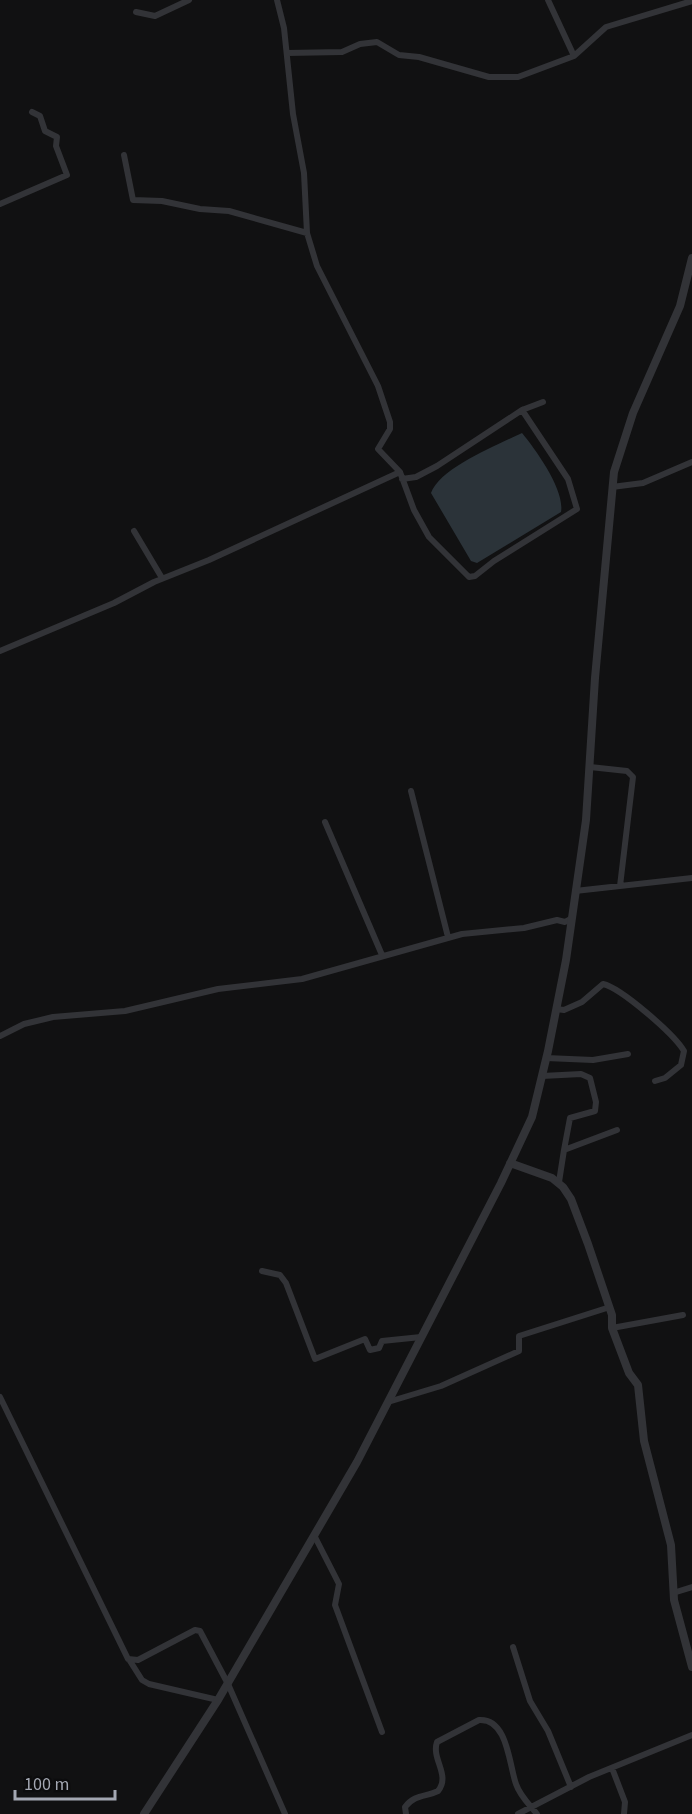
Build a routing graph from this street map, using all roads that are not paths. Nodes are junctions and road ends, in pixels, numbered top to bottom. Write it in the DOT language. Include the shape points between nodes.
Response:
graph roads {
  1 [pos="189,0"];
  2 [pos="277,0"];
  3 [pos="548,0"];
  4 [pos="692,1"];
  5 [pos="136,12"];
  6 [pos="287,53"];
  7 [pos="574,56"];
  8 [pos="32,112"];
  9 [pos="124,155"];
  10 [pos="0,204"];
  11 [pos="307,233"];
  12 [pos="692,258"];
  13 [pos="543,402"];
  14 [pos="522,411"];
  15 [pos="692,462"];
  16 [pos="401,476"];
  17 [pos="612,487"];
  18 [pos="134,531"];
  19 [pos="162,578"];
  20 [pos="0,651"];
  21 [pos="590,767"];
  22 [pos="411,791"];
  23 [pos="325,822"];
  24 [pos="692,878"];
  25 [pos="620,886"];
  26 [pos="575,891"];
  27 [pos="572,918"];
  28 [pos="448,937"];
  29 [pos="382,955"];
  30 [pos="556,1009"];
  31 [pos="0,1035"];
  32 [pos="628,1054"];
  33 [pos="546,1058"];
  34 [pos="542,1077"];
  35 [pos="655,1081"];
  36 [pos="617,1130"];
  37 [pos="564,1150"];
  38 [pos="510,1163"];
  39 [pos="558,1182"];
  40 [pos="262,1271"];
  41 [pos="610,1307"];
  42 [pos="683,1315"];
  43 [pos="612,1328"];
  44 [pos="421,1337"];
  45 [pos="0,1396"];
  46 [pos="388,1402"];
  47 [pos="314,1535"];
  48 [pos="692,1587"];
  49 [pos="673,1593"];
  50 [pos="513,1647"];
  51 [pos="130,1661"];
  52 [pos="692,1668"];
  53 [pos="228,1684"];
  54 [pos="218,1700"];
  55 [pos="382,1732"];
  56 [pos="692,1735"];
  57 [pos="612,1768"];
  58 [pos="571,1786"];
  59 [pos="530,1808"];
  60 [pos="144,1814"];
  61 [pos="285,1814"];
  62 [pos="406,1814"];
  63 [pos="518,1814"];
  64 [pos="537,1814"];
  65 [pos="624,1814"];
  1 -- 5 [label="street" via="155,16"];
  2 -- 6 [label="street"];
  3 -- 7 [label="street"];
  4 -- 7 [label="street" via="606,27"];
  6 -- 7 [label="street" via="342,52 377,42 399,55 489,77 526,75"];
  6 -- 11 [label="street" via="304,173"];
  8 -- 10 [label="street" via="40,116 45,131 57,137 56,146 67,176"];
  9 -- 11 [label="street" via="133,200 229,211"];
  11 -- 16 [label="street" via="317,266 371,371 390,422 378,449"];
  12 -- 17 [label="street" via="680,306 625,433"];
  13 -- 14 [label="street"];
  14 -- 16 [label="street" via="437,466 416,477"];
  14 -- 16 [label="street" via="568,479 577,509 475,576 469,577 429,537"];
  15 -- 17 [label="street" via="643,483"];
  16 -- 19 [label="street"];
  17 -- 21 [label="street"];
  18 -- 19 [label="street"];
  19 -- 20 [label="street" via="114,603"];
  21 -- 25 [label="street" via="627,771 633,777"];
  21 -- 26 [label="street"];
  22 -- 28 [label="street"];
  23 -- 29 [label="street"];
  24 -- 25 [label="street"];
  25 -- 26 [label="street"];
  26 -- 27 [label="street"];
  27 -- 28 [label="street"];
  27 -- 30 [label="street"];
  28 -- 29 [label="street"];
  29 -- 31 [label="street" via="302,979 218,989 125,1011 53,1017"];
  30 -- 33 [label="street"];
  30 -- 35 [label="street" via="564,1010 582,1002 603,984 624,996 671,1032 684,1051 681,1065"];
  32 -- 33 [label="street" via="593,1060"];
  33 -- 34 [label="street"];
  34 -- 37 [label="street" via="581,1074 591,1081 595,1111 570,1118"];
  34 -- 38 [label="street" via="532,1116"];
  36 -- 37 [label="street"];
  37 -- 39 [label="street"];
  38 -- 39 [label="street"];
  38 -- 44 [label="street"];
  39 -- 41 [label="street" via="571,1199"];
  40 -- 44 [label="street" via="280,1275 286,1283 315,1359 365,1339 370,1350 374,1350 382,1341"];
  41 -- 43 [label="street"];
  41 -- 46 [label="street" via="519,1336 519,1351 441,1386"];
  42 -- 43 [label="street"];
  43 -- 49 [label="street" via="629,1372 638,1384 644,1441 668,1526"];
  44 -- 46 [label="street"];
  45 -- 51 [label="street"];
  46 -- 47 [label="street"];
  47 -- 53 [label="street"];
  47 -- 55 [label="street" via="339,1584 335,1605"];
  48 -- 49 [label="street"];
  49 -- 52 [label="street"];
  50 -- 58 [label="street" via="530,1701 548,1731"];
  51 -- 53 [label="street" via="198,1630"];
  51 -- 54 [label="street" via="148,1684"];
  53 -- 54 [label="street"];
  53 -- 61 [label="street"];
  54 -- 60 [label="street"];
  56 -- 57 [label="street"];
  57 -- 58 [label="street"];
  57 -- 65 [label="street" via="625,1802"];
  58 -- 59 [label="street"];
  59 -- 62 [label="street" via="516,1784 503,1737 486,1720 437,1742 435,1751 442,1786 433,1794 423,1794 410,1802 405,1807"];
  59 -- 63 [label="street"];
  59 -- 64 [label="street"];
}
